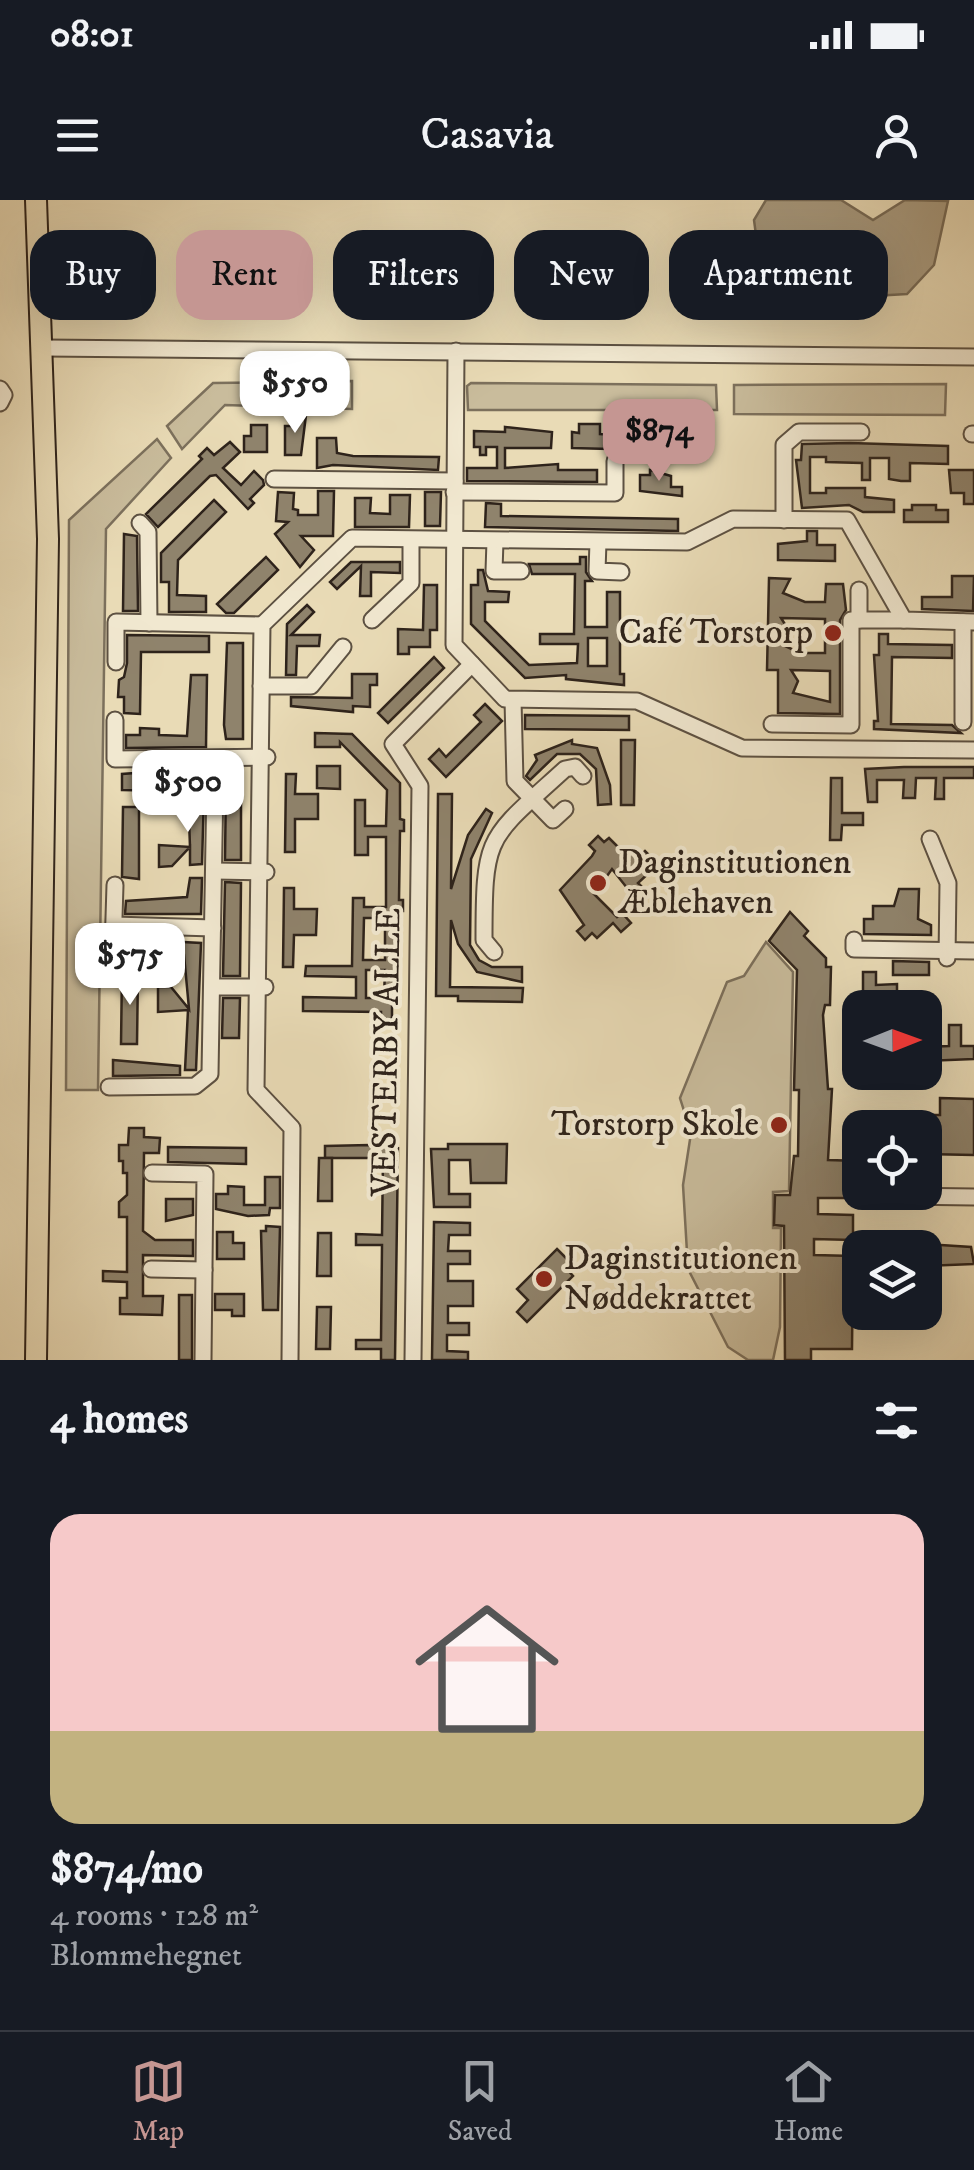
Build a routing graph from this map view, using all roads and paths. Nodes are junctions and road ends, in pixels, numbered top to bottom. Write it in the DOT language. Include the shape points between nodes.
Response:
graph roads {
  1 [pos="36,200"];
  2 [pos="45,348"];
  3 [pos="456,351"];
  4 [pos="974,358"];
  5 [pos="0,388"];
  6 [pos="0,404"];
  7 [pos="861,432"];
  8 [pos="615,461"];
  9 [pos="274,479"];
  10 [pos="455,486"];
  11 [pos="784,520"];
  12 [pos="140,524"];
  13 [pos="411,540"];
  14 [pos="455,540"];
  15 [pos="494,541"];
  16 [pos="598,542"];
  17 [pos="521,571"];
  18 [pos="621,572"];
  19 [pos="859,590"];
  20 [pos="372,620"];
  21 [pos="858,620"];
  22 [pos="904,620"];
  23 [pos="969,622"];
  24 [pos="149,623"];
  25 [pos="262,624"];
  26 [pos="342,647"];
  27 [pos="116,662"];
  28 [pos="472,664"];
  29 [pos="261,686"];
  30 [pos="513,700"];
  31 [pos="115,720"];
  32 [pos="962,722"];
  33 [pos="772,724"];
  34 [pos="973,750"];
  35 [pos="264,757"];
  36 [pos="583,776"];
  37 [pos="191,781"];
  38 [pos="532,799"];
  39 [pos="565,809"];
  40 [pos="930,839"];
  41 [pos="214,872"];
  42 [pos="264,872"];
  43 [pos="115,885"];
  44 [pos="114,926"];
  45 [pos="213,928"];
  46 [pos="854,940"];
  47 [pos="113,950"];
  48 [pos="974,951"];
  49 [pos="494,952"];
  50 [pos="947,954"];
  51 [pos="214,987"];
  52 [pos="262,987"];
  53 [pos="109,1087"];
  54 [pos="152,1173"];
  55 [pos="942,1197"];
  56 [pos="974,1197"];
  57 [pos="151,1270"];
  58 [pos="204,1270"];
  59 [pos="36,1360"];
  60 [pos="203,1360"];
  61 [pos="290,1360"];
  62 [pos="413,1360"];
  1 -- 2 [label="main road"];
  2 -- 3 [label="street"];
  2 -- 59 [label="main road"];
  3 -- 4 [label="street"];
  3 -- 10 [label="street"];
  5 -- 6 [label="street"];
  7 -- 11 [label="street" via="800,432 784,445"];
  8 -- 10 [label="street" via="614,493"];
  9 -- 10 [label="street"];
  10 -- 14 [label="street"];
  11 -- 16 [label="street" via="728,520 687,542"];
  11 -- 22 [label="street" via="847,520"];
  12 -- 24 [label="street" via="148,532"];
  13 -- 14 [label="street"];
  13 -- 20 [label="street" via="411,583"];
  13 -- 25 [label="street" via="352,538"];
  14 -- 15 [label="street"];
  14 -- 28 [label="street" via="454,645"];
  15 -- 16 [label="street"];
  15 -- 17 [label="street" via="494,571"];
  16 -- 18 [label="street" via="598,571"];
  19 -- 21 [label="street"];
  21 -- 22 [label="street"];
  21 -- 33 [label="street" via="851,620 851,724"];
  22 -- 23 [label="street"];
  23 -- 32 [label="street"];
  24 -- 25 [label="street"];
  24 -- 27 [label="street" via="116,622"];
  25 -- 29 [label="street"];
  26 -- 29 [label="street" via="311,686"];
  28 -- 30 [label="street"];
  28 -- 62 [label="street, VESTERBY ALLE" via="394,744 420,786"];
  29 -- 35 [label="street"];
  30 -- 34 [label="street" via="637,700 742,748"];
  30 -- 38 [label="street" via="515,782"];
  31 -- 35 [label="street" via="115,759"];
  35 -- 42 [label="street"];
  36 -- 38 [label="street" via="569,766"];
  37 -- 41 [label="street" via="215,782"];
  38 -- 39 [label="street" via="553,820"];
  38 -- 49 [label="street" via="497,832 484,864 484,940"];
  40 -- 50 [label="street" via="948,884"];
  41 -- 42 [label="street"];
  41 -- 45 [label="street"];
  42 -- 52 [label="street"];
  43 -- 44 [label="street"];
  44 -- 45 [label="street"];
  44 -- 47 [label="street"];
  45 -- 51 [label="street"];
  46 -- 50 [label="street" via="854,950"];
  48 -- 50 [label="street"];
  51 -- 52 [label="street"];
  51 -- 53 [label="street" via="210,1074 196,1086"];
  52 -- 61 [label="street" via="256,1090 292,1128"];
  54 -- 58 [label="street" via="205,1174"];
  55 -- 56 [label="street"];
  57 -- 58 [label="street"];
  58 -- 60 [label="street"];
}
